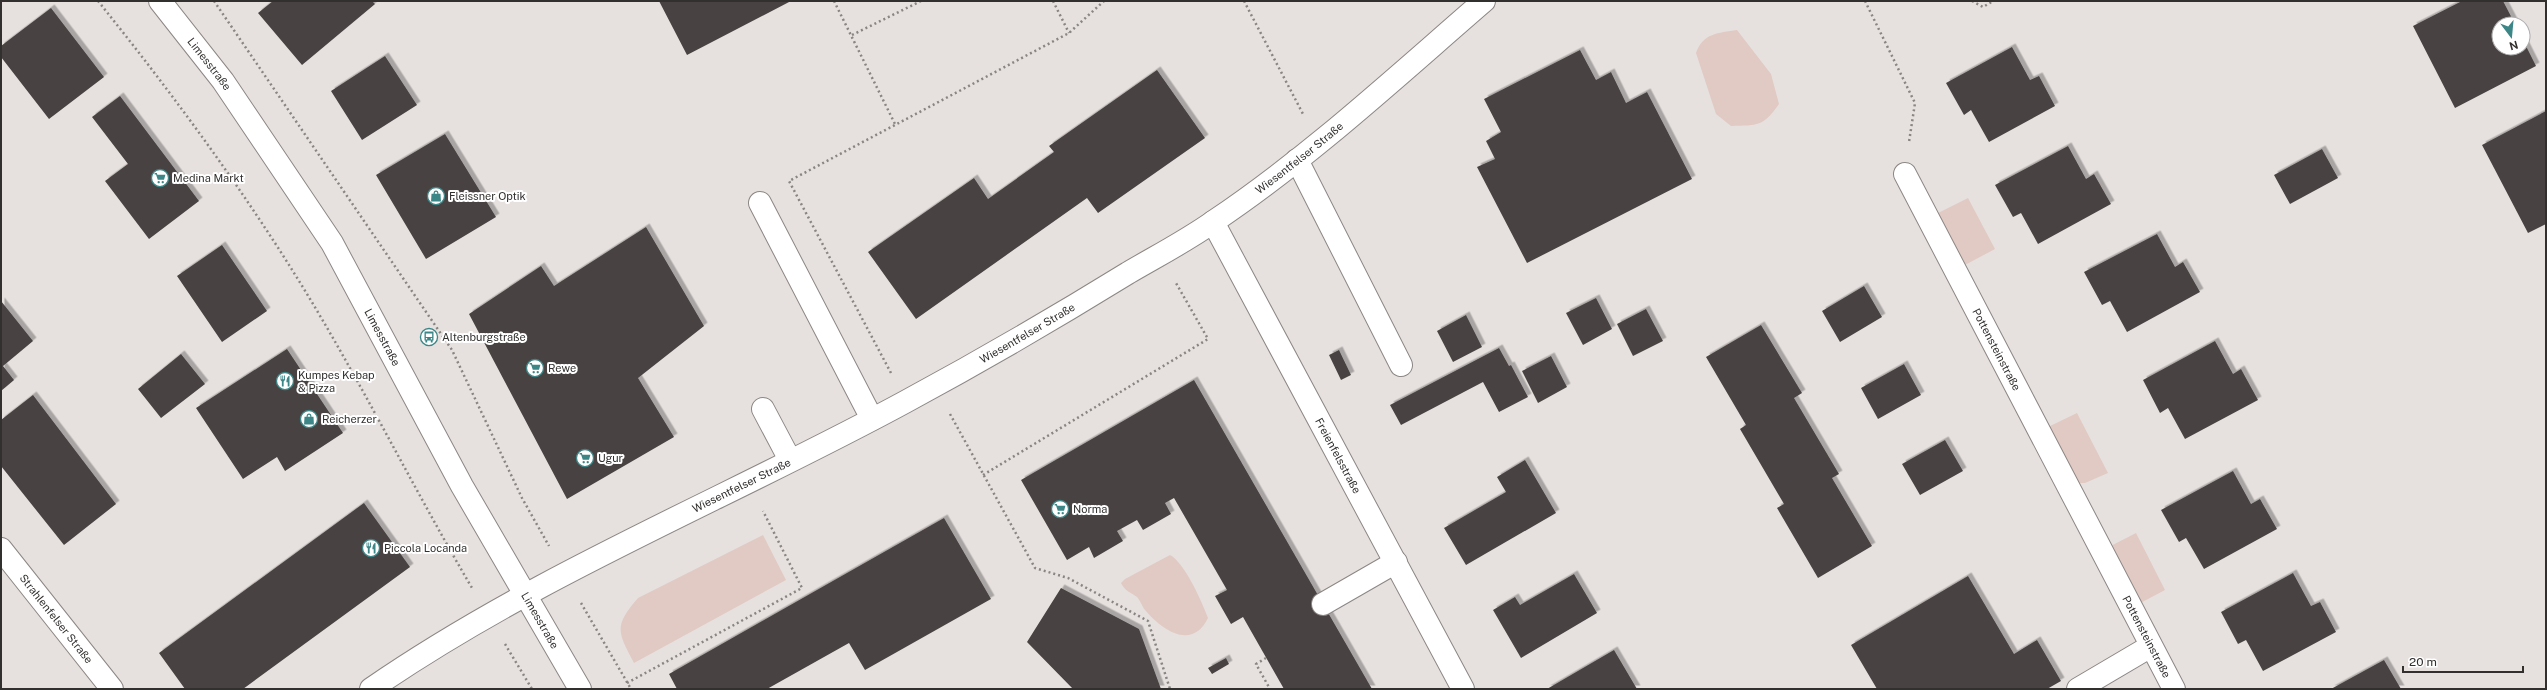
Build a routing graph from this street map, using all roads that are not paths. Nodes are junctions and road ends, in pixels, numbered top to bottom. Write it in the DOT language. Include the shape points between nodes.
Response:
graph roads {
  1 [pos="160,1"];
  2 [pos="1484,1"];
  3 [pos="1297,160"];
  4 [pos="1905,174"];
  5 [pos="760,203"];
  6 [pos="1213,222"];
  7 [pos="1401,365"];
  8 [pos="763,409"];
  9 [pos="872,419"];
  10 [pos="790,460"];
  11 [pos="1,549"];
  12 [pos="1396,562"];
  13 [pos="526,596"];
  14 [pos="1323,604"];
  15 [pos="2151,646"];
  16 [pos="112,689"];
  17 [pos="370,689"];
  18 [pos="580,689"];
  19 [pos="1463,689"];
  20 [pos="2078,689"];
  21 [pos="2174,689"];
  1 -- 13 [label="street, Limesstraße" via="223,81 332,242 462,486"];
  2 -- 3 [label="street, Wiesentfelser Straße"];
  3 -- 6 [label="street, Wiesentfelser Straße"];
  3 -- 7 [label="street"];
  4 -- 15 [label="street, Pottensteinstraße"];
  5 -- 9 [label="street"];
  6 -- 9 [label="street, Wiesentfelser Straße" via="1058,316"];
  6 -- 12 [label="street, Freienfelsstraße"];
  8 -- 10 [label="street"];
  9 -- 10 [label="street, Wiesentfelser Straße"];
  10 -- 13 [label="street, Wiesentfelser Straße"];
  11 -- 16 [label="street, Strahlenfelser Straße"];
  12 -- 14 [label="street"];
  12 -- 19 [label="street, Freienfelsstraße"];
  13 -- 17 [label="street" via="438,644"];
  13 -- 18 [label="street, Limesstraße"];
  15 -- 20 [label="street"];
  15 -- 21 [label="street, Pottensteinstraße"];
}
